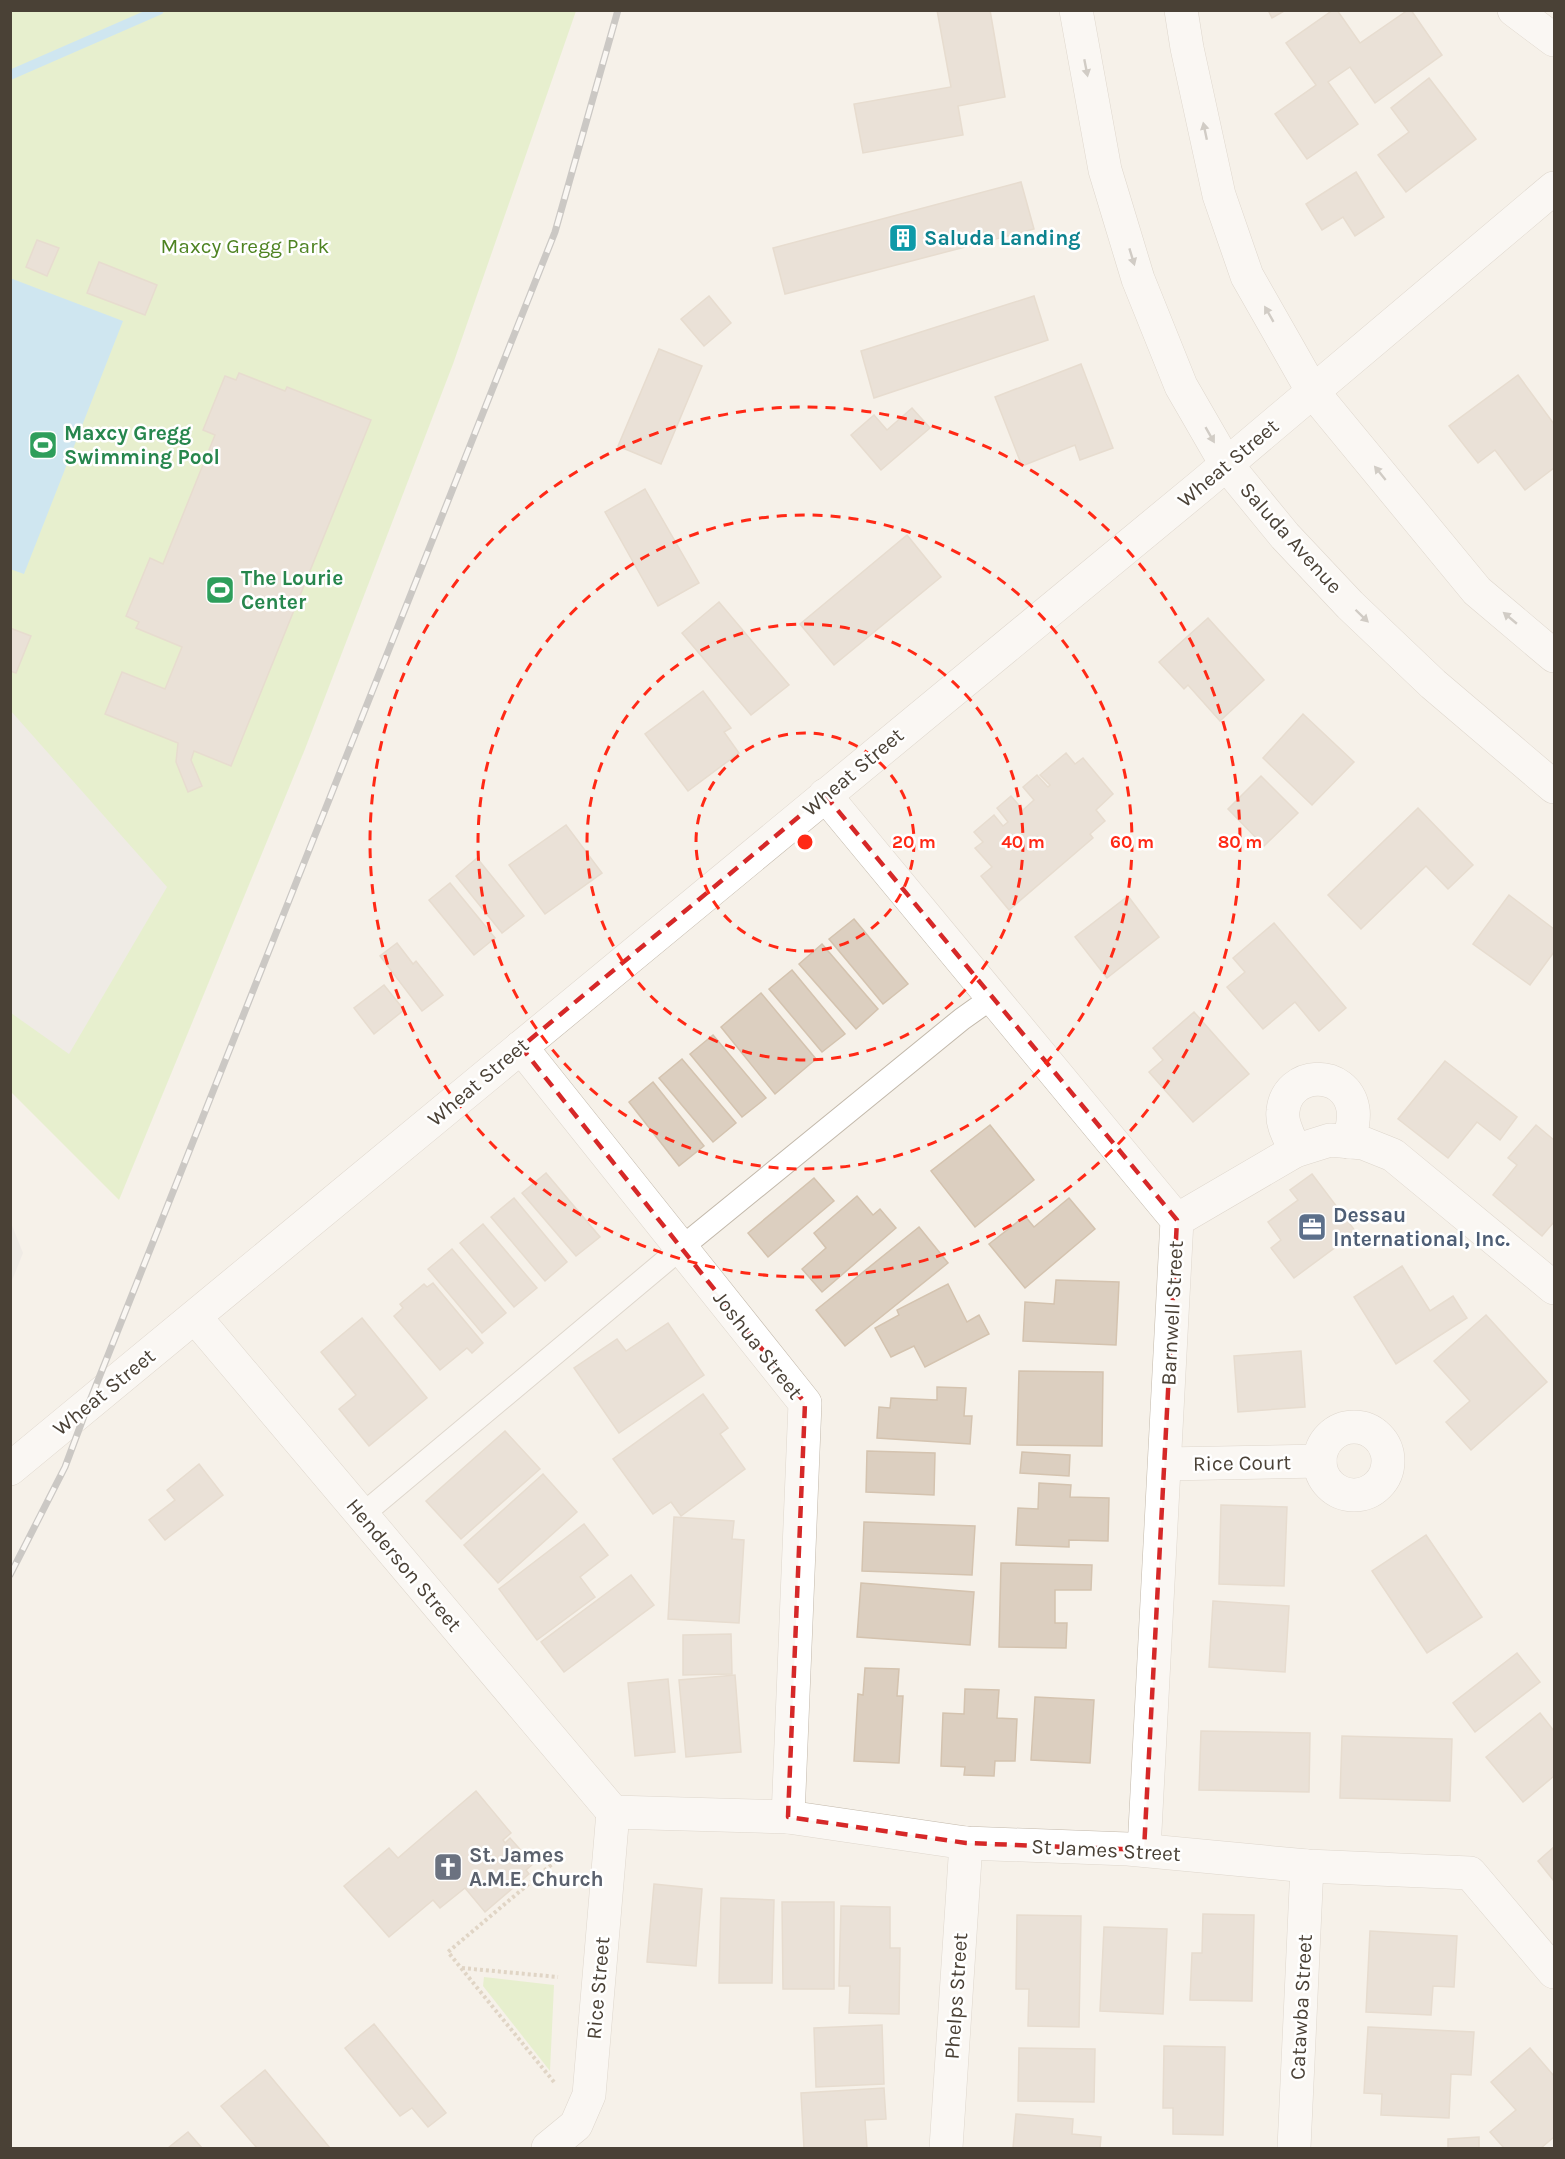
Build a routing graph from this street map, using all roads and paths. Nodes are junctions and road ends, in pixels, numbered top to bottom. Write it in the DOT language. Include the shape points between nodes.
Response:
graph roads {
  1 [pos="1076,10"];
  2 [pos="1181,10"];
  3 [pos="1514,10"];
  4 [pos="1554,40"];
  5 [pos="1554,188"];
  6 [pos="1313,392"];
  7 [pos="1226,464"];
  8 [pos="1554,656"];
  9 [pos="1554,787"];
  10 [pos="825,795"];
  11 [pos="993,997"];
  12 [pos="521,1047"];
  13 [pos="1348,1142"];
  14 [pos="1295,1151"];
  15 [pos="1177,1220"];
  16 [pos="681,1248"];
  17 [pos="1554,1288"];
  18 [pos="195,1317"];
  19 [pos="1320,1461"];
  20 [pos="1165,1464"];
  21 [pos="10,1469"];
  22 [pos="362,1515"];
  23 [pos="613,1812"];
  24 [pos="788,1817"];
  25 [pos="966,1843"];
  26 [pos="1144,1850"];
  27 [pos="564,1854"];
  28 [pos="1307,1866"];
  29 [pos="461,1968"];
  30 [pos="1554,1972"];
  31 [pos="558,1977"];
  32 [pos="554,2082"];
  33 [pos="548,2148"];
  34 [pos="946,2148"];
  35 [pos="1294,2148"];
  1 -- 7 [label="street, Saluda Avenue, one-way" via="1105,170 1138,279 1181,386"];
  6 -- 2 [label="street, one-way" via="1247,276 1219,195"];
  3 -- 4 [label="street"];
  5 -- 6 [label="street, Wheat Street"];
  6 -- 7 [label="street, Wheat Street"];
  8 -- 6 [label="street, one-way" via="1477,591"];
  7 -- 9 [label="street, Saluda Avenue, one-way" via="1285,537 1350,605 1433,684"];
  7 -- 10 [label="street, Wheat Street"];
  10 -- 11 [label="street, Barnwell Street"];
  10 -- 12 [label="street, Wheat Street"];
  11 -- 15 [label="street, Barnwell Street"];
  11 -- 16 [label="lane"];
  12 -- 16 [label="street, Joshua Street"];
  12 -- 18 [label="street, Wheat Street"];
  13 -- 14 [label="street" via="1330,1140"];
  13 -- 14 [label="street" via="1354,1112 1351,1100 1336,1083 1313,1079 1293,1089 1283,1110 1283,1121"];
  13 -- 17 [label="street" via="1363,1143 1393,1155"];
  14 -- 15 [label="street"];
  15 -- 20 [label="street, Barnwell Street"];
  16 -- 22 [label="lane"];
  16 -- 24 [label="street, Joshua Street" via="805,1403"];
  18 -- 21 [label="street, Wheat Street"];
  18 -- 22 [label="street, Henderson Street"];
  19 -- 20 [label="street, Rice Court"];
  20 -- 26 [label="street, Barnwell Street"];
  22 -- 23 [label="street, Henderson Street"];
  23 -- 24 [label="street, St James Street"];
  23 -- 33 [label="street, Rice Street" via="589,2095 576,2125"];
  24 -- 25 [label="street, St James Street"];
  25 -- 26 [label="street, St James Street"];
  25 -- 34 [label="street, Phelps Street"];
  26 -- 28 [label="street, St James Street"];
  27 -- 29 [label="path" via="448,1952"];
  28 -- 30 [label="street, St James Street" via="1470,1873"];
  28 -- 35 [label="street, Catawba Street"];
  29 -- 31 [label="path"];
  29 -- 32 [label="path"];
}
